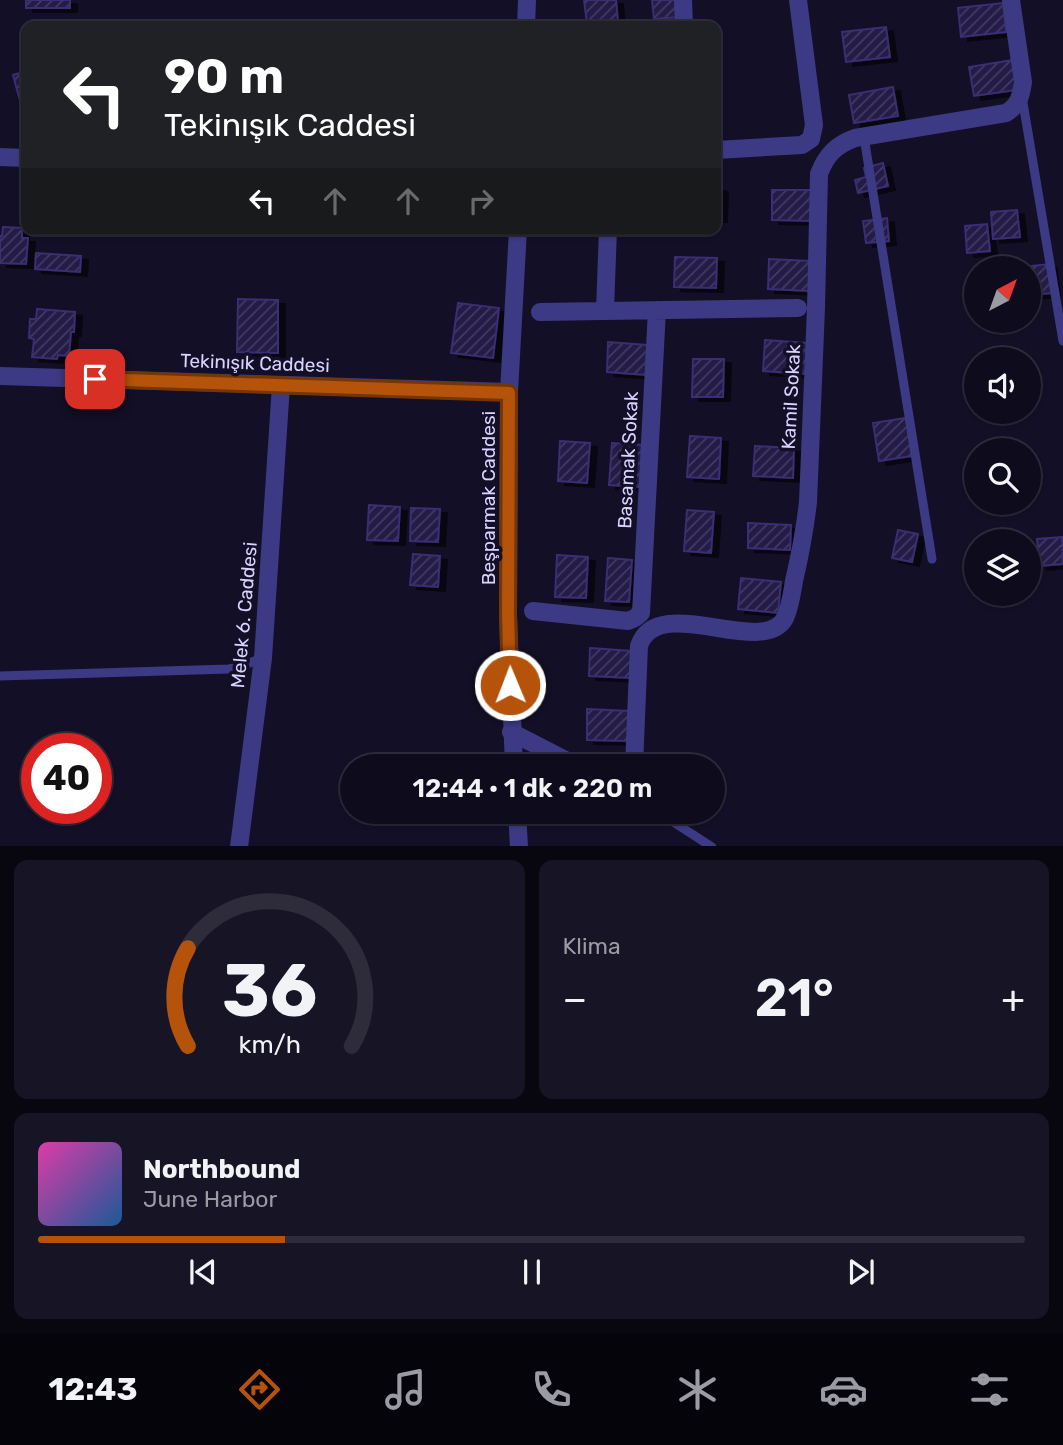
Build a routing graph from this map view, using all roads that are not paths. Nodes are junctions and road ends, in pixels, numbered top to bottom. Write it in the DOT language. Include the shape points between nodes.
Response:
graph roads {
  1 [pos="527,0"];
  2 [pos="683,0"];
  3 [pos="798,0"];
  4 [pos="1011,0"];
  5 [pos="526,21"];
  6 [pos="684,21"];
  7 [pos="1021,95"];
  8 [pos="864,137"];
  9 [pos="721,150"];
  10 [pos="0,157"];
  11 [pos="21,158"];
  12 [pos="517,235"];
  13 [pos="608,235"];
  14 [pos="798,308"];
  15 [pos="657,310"];
  16 [pos="605,311"];
  17 [pos="540,312"];
  18 [pos="1063,341"];
  19 [pos="0,376"];
  20 [pos="281,385"];
  21 [pos="509,393"];
  22 [pos="932,559"];
  23 [pos="533,611"];
  24 [pos="263,658"];
  25 [pos="0,676"];
  26 [pos="511,732"];
  27 [pos="513,754"];
  28 [pos="554,754"];
  29 [pos="634,754"];
  30 [pos="518,824"];
  31 [pos="677,824"];
  32 [pos="239,846"];
  33 [pos="519,846"];
  34 [pos="712,846"];
  1 -- 5 [label="street"];
  2 -- 6 [label="street"];
  3 -- 9 [label="street" via="814,125 811,139 802,145"];
  4 -- 7 [label="street"];
  7 -- 8 [label="street" via="1006,113"];
  7 -- 18 [label="lane"];
  8 -- 22 [label="lane"];
  8 -- 29 [label="street, Kamil Sokak" via="841,143 819,174 808,502 785,620 756,632 688,624 653,627 639,646"];
  10 -- 11 [label="street"];
  12 -- 21 [label="street, Beşparmak Caddesi"];
  13 -- 16 [label="street"];
  14 -- 15 [label="street"];
  15 -- 16 [label="street"];
  15 -- 23 [label="street, Basamak Sokak" via="641,612 628,621"];
  16 -- 17 [label="street"];
  19 -- 20 [label="street, Tekinışık Caddesi"];
  20 -- 21 [label="street, Tekinışık Caddesi"];
  20 -- 24 [label="street, Melek 6. Caddesi"];
  21 -- 26 [label="street, Beşparmak Caddesi"];
  24 -- 25 [label="lane" via="229,669"];
  24 -- 32 [label="street, Melek 6. Caddesi"];
  26 -- 27 [label="street, Beşparmak Caddesi"];
  26 -- 28 [label="street"];
  30 -- 33 [label="street"];
  31 -- 34 [label="lane"];
}
